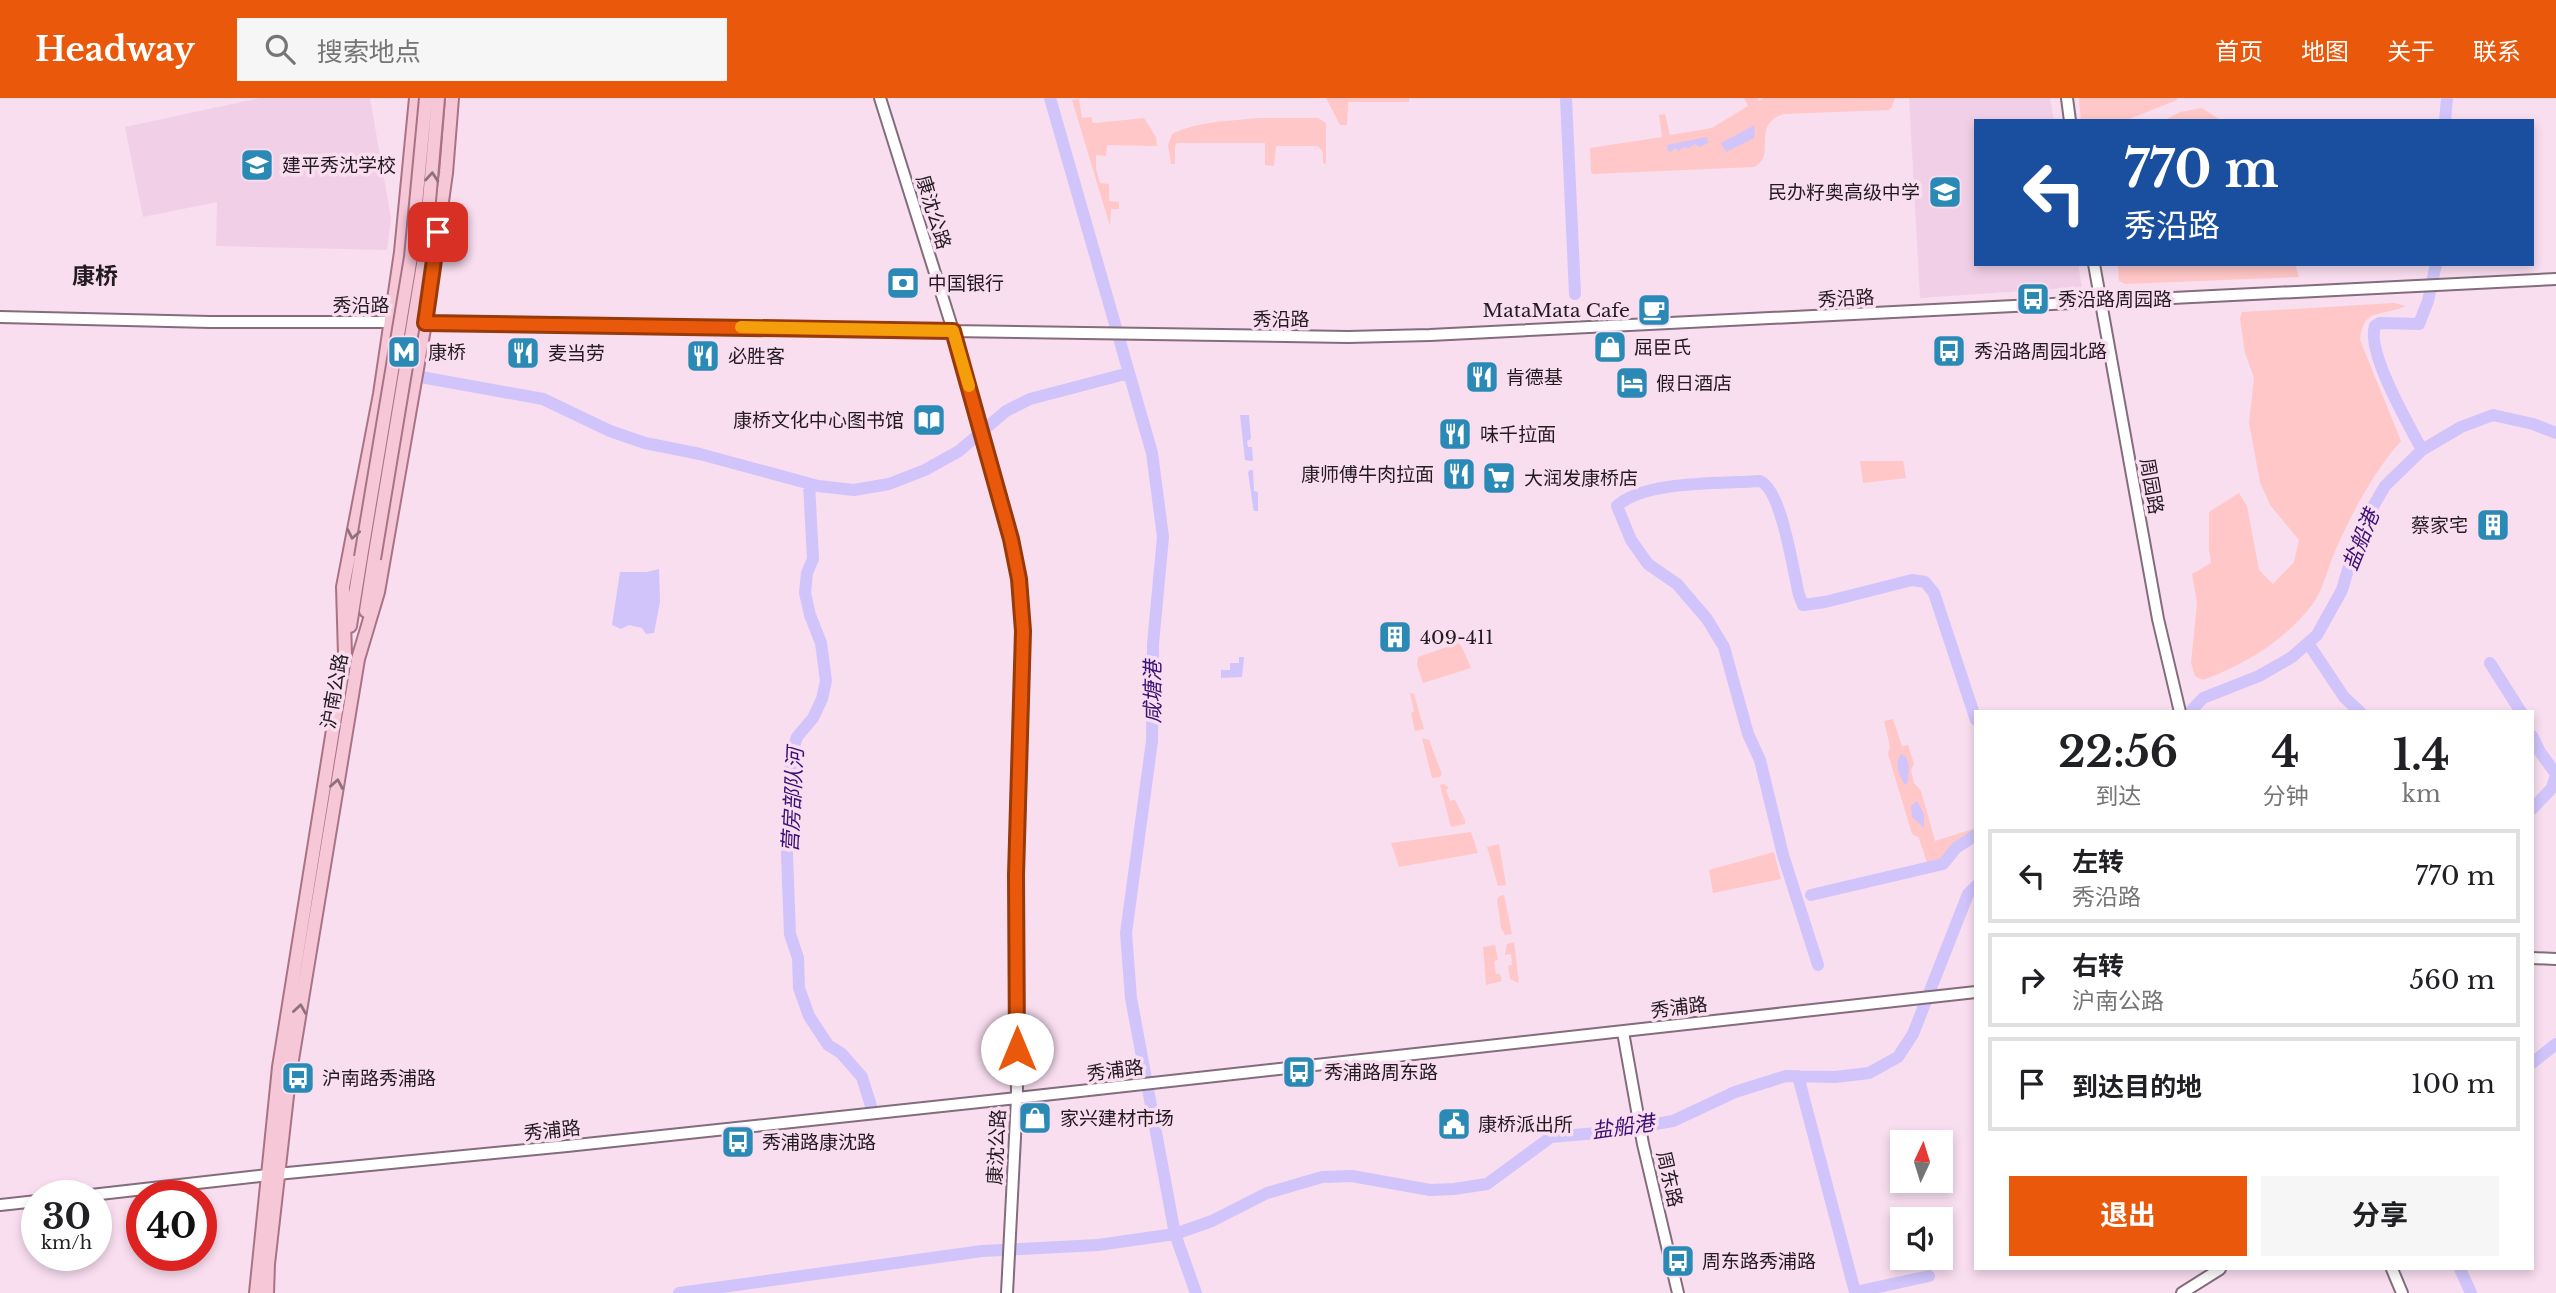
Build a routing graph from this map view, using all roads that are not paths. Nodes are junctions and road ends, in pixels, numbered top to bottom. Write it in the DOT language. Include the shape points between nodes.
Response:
graph roads {
  1 [pos="416,98"];
  2 [pos="426,98"];
  3 [pos="438,98"];
  4 [pos="452,98"];
  5 [pos="880,98"];
  6 [pos="2067,98"];
  7 [pos="2070,119"];
  8 [pos="2094,266"];
  9 [pos="2556,279"];
  10 [pos="2101,303"];
  11 [pos="0,317"];
  12 [pos="390,322"];
  13 [pos="425,323"];
  14 [pos="953,331"];
  15 [pos="367,558"];
  16 [pos="351,657"];
  17 [pos="2179,710"];
  18 [pos="2534,958"];
  19 [pos="2556,959"];
  20 [pos="1974,992"];
  21 [pos="1623,1031"];
  22 [pos="1017,1098"];
  23 [pos="272,1174"];
  24 [pos="112,1193"];
  25 [pos="21,1203"];
  26 [pos="0,1205"];
  27 [pos="2218,1270"];
  28 [pos="2392,1270"];
  29 [pos="256,1293"];
  30 [pos="267,1293"];
  31 [pos="1007,1293"];
  32 [pos="1678,1293"];
  33 [pos="2182,1293"];
  34 [pos="2402,1293"];
  1 -- 12 [label="main road, 沪南公路"];
  2 -- 15 [label="main road, bridge" via="411,257"];
  15 -- 3 [label="main road, one-way, bridge" via="424,258"];
  4 -- 13 [label="main road, 沪南公路"];
  5 -- 14 [label="main road, 康沈公路"];
  6 -- 7 [label="main road"];
  8 -- 10 [label="main road, 周园路"];
  9 -- 10 [label="main road, 秀沿路"];
  10 -- 14 [label="main road, 秀沿路" via="1348,337"];
  10 -- 17 [label="main road, 周园路"];
  11 -- 12 [label="main road, 秀沿路"];
  12 -- 13 [label="main road, 秀沿路"];
  12 -- 16 [label="main road, 沪南公路, one-way" via="343,587"];
  13 -- 14 [label="main road, 秀沿路"];
  13 -- 16 [label="main road, 沪南公路" via="378,592"];
  14 -- 22 [label="main road, 康沈公路" via="1019,579 1023,631 1016,875"];
  15 -- 16 [label="main road"];
  16 -- 23 [label="main road, 沪南公路"];
  18 -- 19 [label="main road"];
  20 -- 21 [label="main road, 秀浦路"];
  21 -- 22 [label="main road, 秀浦路"];
  21 -- 32 [label="main road, 周东路" via="1643,1144"];
  22 -- 23 [label="main road, 秀浦路"];
  22 -- 31 [label="main road, 康沈公路"];
  23 -- 24 [label="main road, 秀浦路"];
  23 -- 29 [label="main road, 沪南公路"];
  23 -- 30 [label="main road, 沪南公路"];
  25 -- 26 [label="main road"];
  27 -- 33 [label="main road"];
  28 -- 34 [label="main road"];
}
